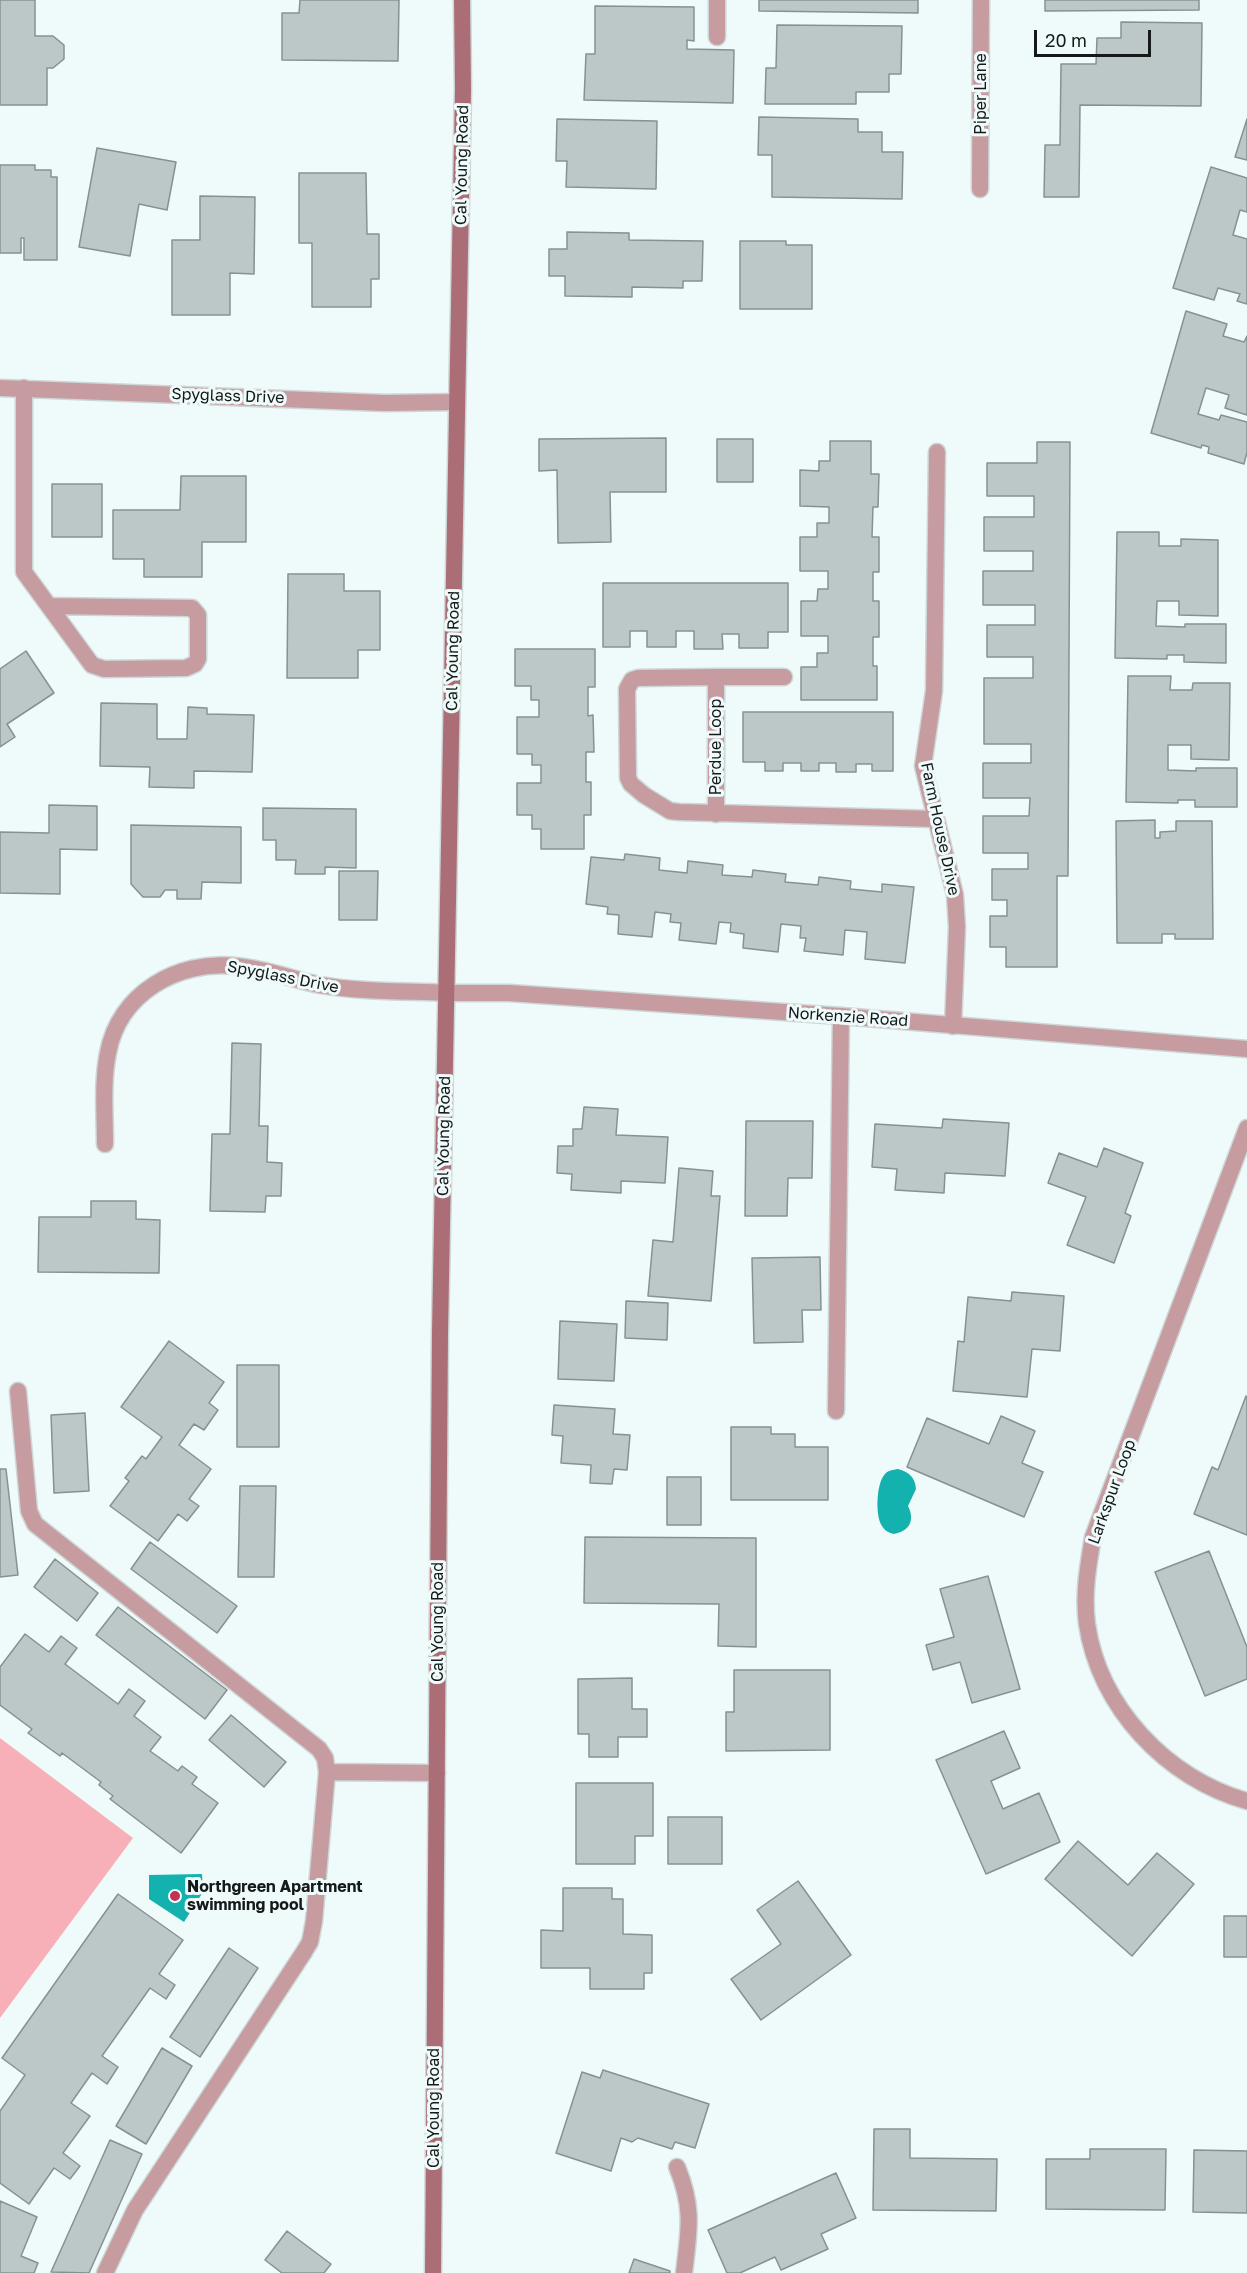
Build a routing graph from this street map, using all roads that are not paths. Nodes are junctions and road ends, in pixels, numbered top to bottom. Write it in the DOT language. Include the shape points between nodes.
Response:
graph roads {
  1 [pos="462,0"];
  2 [pos="717,0"];
  3 [pos="981,0"];
  4 [pos="717,37"];
  5 [pos="980,189"];
  6 [pos="0,388"];
  7 [pos="24,388"];
  8 [pos="457,402"];
  9 [pos="937,452"];
  10 [pos="49,606"];
  11 [pos="716,677"];
  12 [pos="783,677"];
  13 [pos="716,814"];
  14 [pos="935,819"];
  15 [pos="448,993"];
  16 [pos="841,1016"];
  17 [pos="953,1026"];
  18 [pos="1247,1049"];
  19 [pos="1247,1128"];
  20 [pos="105,1144"];
  21 [pos="18,1391"];
  22 [pos="836,1410"];
  23 [pos="327,1772"];
  24 [pos="436,1773"];
  25 [pos="1247,1801"];
  26 [pos="677,2167"];
  27 [pos="105,2273"];
  28 [pos="433,2273"];
  29 [pos="684,2273"];
  1 -- 8 [label="main road, Cal Young Road"];
  2 -- 4 [label="street"];
  3 -- 5 [label="street, Piper Lane"];
  6 -- 7 [label="street, Spyglass Drive"];
  7 -- 8 [label="street, Spyglass Drive"];
  7 -- 10 [label="street" via="24,572"];
  8 -- 15 [label="main road, Cal Young Road"];
  9 -- 14 [label="street, Farm House Drive" via="934,691 923,755"];
  10 -- 10 [label="street" via="92,665 99,668 186,668 198,659 198,615 192,608"];
  11 -- 12 [label="street"];
  11 -- 13 [label="street, Perdue Loop"];
  11 -- 13 [label="street, Perdue Loop" via="633,680 627,689 627,771 631,784 670,811"];
  13 -- 14 [label="street, Perdue Loop"];
  14 -- 17 [label="street, Farm House Drive" via="955,895"];
  15 -- 16 [label="street, Norkenzie Road" via="509,993"];
  15 -- 20 [label="street, Spyglass Drive" via="344,988 229,965 204,966 167,976 129,1007 112,1037 106,1071"];
  15 -- 24 [label="main road, Cal Young Road"];
  16 -- 17 [label="street, Norkenzie Road"];
  16 -- 22 [label="street"];
  17 -- 18 [label="street, Norkenzie Road"];
  19 -- 25 [label="street, Larkspur Loop" via="1093,1537 1086,1581 1087,1623 1098,1664 1114,1697 1143,1738 1179,1769"];
  21 -- 23 [label="street" via="29,1511 35,1524 319,1749"];
  23 -- 24 [label="street"];
  23 -- 27 [label="street" via="310,1942 135,2210"];
  24 -- 28 [label="main road, Cal Young Road"];
  26 -- 29 [label="street" via="687,2190 690,2220"];
}
